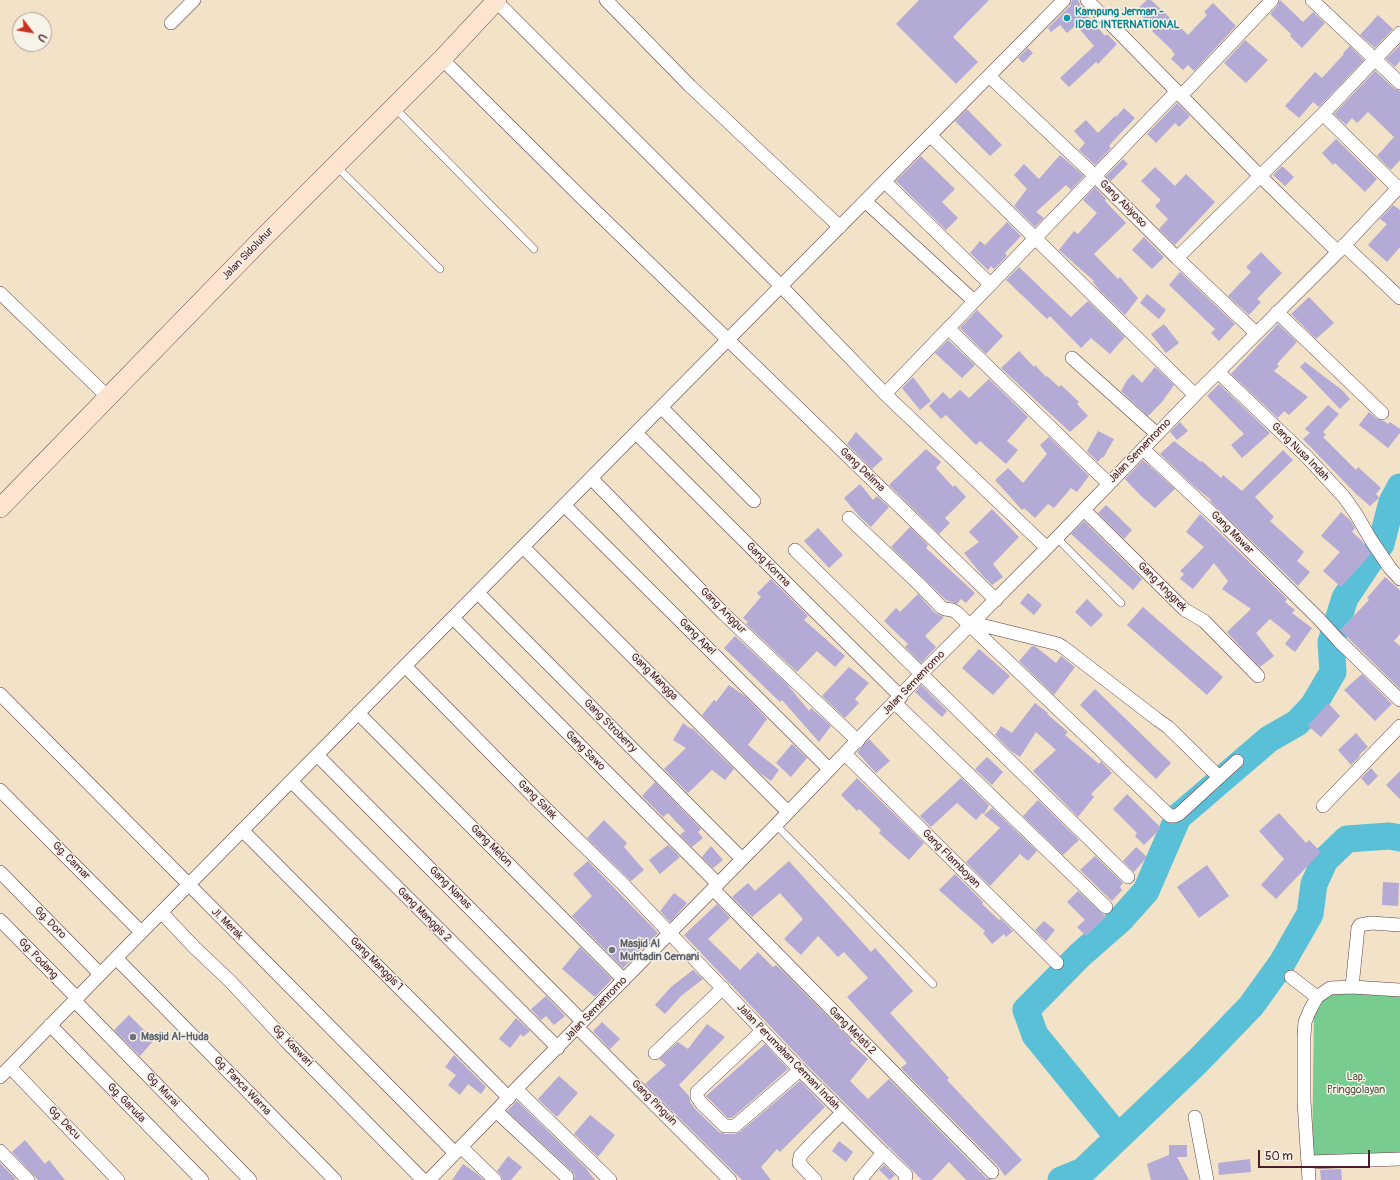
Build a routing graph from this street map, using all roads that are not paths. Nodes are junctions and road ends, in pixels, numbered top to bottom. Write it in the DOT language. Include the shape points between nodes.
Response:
graph roads {
  1 [pos="194,0"];
  2 [pos="496,0"];
  3 [pos="606,0"];
  4 [pos="1064,0"];
  5 [pos="1087,0"];
  6 [pos="1312,0"];
  7 [pos="1268,2"];
  8 [pos="171,24"];
  9 [pos="1400,32"];
  10 [pos="1375,58"];
  11 [pos="442,59"];
  12 [pos="989,76"];
  13 [pos="1400,83"];
  14 [pos="1178,94"];
  15 [pos="394,107"];
  16 [pos="1323,114"];
  17 [pos="930,135"];
  18 [pos="336,166"];
  19 [pos="1095,176"];
  20 [pos="1260,176"];
  21 [pos="885,182"];
  22 [pos="1399,187"];
  23 [pos="865,201"];
  24 [pos="840,227"];
  25 [pos="1035,238"];
  26 [pos="1341,248"];
  27 [pos="534,249"];
  28 [pos="1177,258"];
  29 [pos="440,269"];
  30 [pos="990,284"];
  31 [pos="781,286"];
  32 [pos="0,293"];
  33 [pos="1400,298"];
  34 [pos="974,302"];
  35 [pos="1277,312"];
  36 [pos="948,328"];
  37 [pos="1256,333"];
  38 [pos="728,340"];
  39 [pos="1072,358"];
  40 [pos="1218,372"];
  41 [pos="885,394"];
  42 [pos="1195,395"];
  43 [pos="108,397"];
  44 [pos="661,407"];
  45 [pos="1382,412"];
  46 [pos="636,433"];
  47 [pos="1157,434"];
  48 [pos="1143,449"];
  49 [pos="591,478"];
  50 [pos="1109,484"];
  51 [pos="754,501"];
  52 [pos="564,505"];
  53 [pos="0,508"];
  54 [pos="1084,510"];
  55 [pos="849,518"];
  56 [pos="1057,538"];
  57 [pos="1047,548"];
  58 [pos="527,550"];
  59 [pos="795,550"];
  60 [pos="1400,580"];
  61 [pos="478,592"];
  62 [pos="996,600"];
  63 [pos="1121,603"];
  64 [pos="453,618"];
  65 [pos="972,624"];
  66 [pos="405,666"];
  67 [pos="921,674"];
  68 [pos="1258,676"];
  69 [pos="0,694"];
  70 [pos="897,700"];
  71 [pos="1400,700"];
  72 [pos="358,713"];
  73 [pos="1400,726"];
  74 [pos="858,741"];
  75 [pos="845,754"];
  76 [pos="317,755"];
  77 [pos="1237,761"];
  78 [pos="829,769"];
  79 [pos="1219,777"];
  80 [pos="291,781"];
  81 [pos="0,790"];
  82 [pos="1323,806"];
  83 [pos="788,812"];
  84 [pos="776,825"];
  85 [pos="242,830"];
  86 [pos="742,859"];
  87 [pos="0,872"];
  88 [pos="1128,877"];
  89 [pos="188,884"];
  90 [pos="715,887"];
  91 [pos="1106,907"];
  92 [pos="161,912"];
  93 [pos="0,920"];
  94 [pos="1400,925"];
  95 [pos="141,932"];
  96 [pos="670,933"];
  97 [pos="116,958"];
  98 [pos="1057,963"];
  99 [pos="100,974"];
  100 [pos="1291,977"];
  101 [pos="624,980"];
  102 [pos="933,984"];
  103 [pos="1352,987"];
  104 [pos="723,988"];
  105 [pos="1400,990"];
  106 [pos="1317,997"];
  107 [pos="75,999"];
  108 [pos="580,1024"];
  109 [pos="50,1025"];
  110 [pos="762,1031"];
  111 [pos="558,1048"];
  112 [pos="655,1053"];
  113 [pos="10,1067"];
  114 [pos="800,1070"];
  115 [pos="0,1077"];
  116 [pos="513,1093"];
  117 [pos="496,1111"];
  118 [pos="842,1112"];
  119 [pos="1195,1117"];
  120 [pos="458,1150"];
  121 [pos="0,1151"];
  122 [pos="883,1153"];
  123 [pos="1400,1159"];
  124 [pos="1309,1162"];
  125 [pos="992,1172"];
  126 [pos="567,1177"];
  127 [pos="28,1180"];
  128 [pos="118,1180"];
  129 [pos="202,1180"];
  130 [pos="250,1180"];
  131 [pos="335,1180"];
  132 [pos="423,1180"];
  133 [pos="429,1180"];
  134 [pos="495,1180"];
  135 [pos="610,1180"];
  136 [pos="730,1180"];
  137 [pos="815,1180"];
  138 [pos="860,1180"];
  139 [pos="906,1180"];
  140 [pos="1207,1180"];
  141 [pos="1309,1180"];
  1 -- 8 [label="street"];
  2 -- 11 [label="main road, Jalan Sidoluhur"];
  2 -- 31 [label="street"];
  3 -- 24 [label="street" via="690,86"];
  4 -- 12 [label="street"];
  5 -- 14 [label="street"];
  6 -- 10 [label="street"];
  7 -- 14 [label="street"];
  9 -- 10 [label="street"];
  10 -- 13 [label="street"];
  10 -- 16 [label="street"];
  11 -- 15 [label="main road, Jalan Sidoluhur"];
  11 -- 38 [label="street, Gang Delima"];
  12 -- 17 [label="street"];
  12 -- 19 [label="street, Gang Abiyoso"];
  14 -- 19 [label="street"];
  14 -- 20 [label="street"];
  15 -- 18 [label="main road, Jalan Sidoluhur"];
  15 -- 27 [label="lane"];
  16 -- 20 [label="street"];
  16 -- 22 [label="street"];
  17 -- 21 [label="street"];
  17 -- 25 [label="street"];
  18 -- 29 [label="lane"];
  18 -- 43 [label="main road, Jalan Sidoluhur"];
  19 -- 25 [label="street"];
  19 -- 28 [label="street, Gang Abiyoso"];
  20 -- 26 [label="street"];
  20 -- 28 [label="street"];
  21 -- 23 [label="street"];
  21 -- 30 [label="street"];
  22 -- 26 [label="street, Jalan Semenromo"];
  23 -- 24 [label="street"];
  23 -- 34 [label="street"];
  24 -- 31 [label="street"];
  25 -- 30 [label="street"];
  25 -- 42 [label="street"];
  26 -- 33 [label="street"];
  26 -- 35 [label="street, Jalan Semenromo"];
  28 -- 37 [label="street, Gang Abiyoso"];
  30 -- 34 [label="street"];
  31 -- 38 [label="street"];
  31 -- 41 [label="street"];
  32 -- 43 [label="street"];
  34 -- 36 [label="street"];
  35 -- 37 [label="street, Jalan Semenromo"];
  35 -- 45 [label="street"];
  36 -- 41 [label="street"];
  36 -- 50 [label="street"];
  37 -- 40 [label="street, Jalan Semenromo"];
  38 -- 44 [label="street"];
  38 -- 62 [label="street, Gang Delima"];
  39 -- 47 [label="street"];
  40 -- 42 [label="street, Jalan Semenromo"];
  40 -- 60 [label="street, Gang Nusa Indah" via="1307,457 1344,497"];
  41 -- 57 [label="street"];
  42 -- 47 [label="street, Jalan Semenromo"];
  43 -- 53 [label="main road, Jalan Sidoluhur"];
  44 -- 46 [label="street"];
  44 -- 51 [label="street"];
  46 -- 49 [label="street"];
  46 -- 70 [label="street, Gang Korma"];
  47 -- 48 [label="street, Jalan Semenromo"];
  48 -- 50 [label="street, Jalan Semenromo"];
  48 -- 71 [label="street, Gang Mawar" via="1220,521"];
  49 -- 52 [label="street"];
  49 -- 74 [label="street, Gang Anggur" via="723,612"];
  50 -- 54 [label="street, Jalan Semenromo"];
  52 -- 58 [label="street"];
  52 -- 78 [label="street, Gang Apel"];
  54 -- 56 [label="street, Jalan Semenromo"];
  54 -- 68 [label="street, Gang Anggrek" via="1185,610 1204,621"];
  55 -- 65 [label="street" via="941,607 956,612"];
  56 -- 57 [label="street, Jalan Semenromo"];
  56 -- 63 [label="lane"];
  57 -- 62 [label="street, Jalan Semenromo"];
  58 -- 61 [label="street"];
  58 -- 83 [label="street, Gang Mangga"];
  59 -- 67 [label="street"];
  61 -- 64 [label="street"];
  61 -- 86 [label="street, Gang Stroberry"];
  62 -- 65 [label="street, Jalan Semenromo"];
  64 -- 66 [label="street"];
  64 -- 90 [label="street, Gang Sawo"];
  65 -- 67 [label="street, Jalan Semenromo"];
  65 -- 79 [label="street" via="1063,646 1168,727"];
  65 -- 79 [label="street" via="1170,816 1179,814"];
  66 -- 72 [label="street"];
  66 -- 96 [label="street, Gang Salak"];
  67 -- 70 [label="street, Jalan Semenromo"];
  67 -- 88 [label="street"];
  69 -- 89 [label="street, Jl. Merak"];
  70 -- 74 [label="street, Jalan Semenromo"];
  70 -- 91 [label="street, Gang Korma"];
  72 -- 76 [label="street"];
  72 -- 101 [label="street, Gang Melon"];
  73 -- 82 [label="street"];
  74 -- 75 [label="street, Jalan Semenromo"];
  75 -- 78 [label="street, Jalan Semenromo"];
  75 -- 98 [label="street, Gang Flamboyan"];
  76 -- 80 [label="street"];
  76 -- 108 [label="street, Gang Nanas"];
  77 -- 79 [label="street"];
  78 -- 83 [label="street, Jalan Semenromo"];
  80 -- 85 [label="street"];
  80 -- 111 [label="street, Gang Manggis 2"];
  81 -- 95 [label="street, Gg. Camar"];
  83 -- 84 [label="street, Jalan Semenromo"];
  84 -- 86 [label="street, Jalan Semenromo"];
  84 -- 102 [label="lane"];
  85 -- 89 [label="street"];
  85 -- 116 [label="street, Gang Manggis 1"];
  86 -- 90 [label="street, Jalan Semenromo"];
  87 -- 99 [label="street, Gg. Doro"];
  89 -- 92 [label="street"];
  89 -- 120 [label="street, Jl. Merak"];
  90 -- 96 [label="street, Jalan Semenromo"];
  90 -- 125 [label="street, Gang Melati 2"];
  92 -- 95 [label="street"];
  92 -- 132 [label="street, Gg. Kaswari"];
  93 -- 107 [label="street, Gg. Podang"];
  94 -- 103 [label="street" via="1360,925"];
  95 -- 97 [label="street"];
  96 -- 101 [label="street, Jalan Semenromo"];
  96 -- 104 [label="street, Jalan Perumahan Cemani Indah"];
  97 -- 99 [label="street"];
  97 -- 131 [label="street, Gg. Panca Warna"];
  99 -- 107 [label="street"];
  100 -- 106 [label="street"];
  101 -- 108 [label="street, Jalan Semenromo"];
  103 -- 105 [label="street"];
  103 -- 106 [label="street" via="1330,988"];
  104 -- 110 [label="street, Jalan Perumahan Cemani Indah"];
  104 -- 112 [label="street"];
  106 -- 124 [label="street" via="1305,1022 1304,1036 1304,1101"];
  107 -- 109 [label="street"];
  107 -- 130 [label="street, Gg. Murai"];
  108 -- 111 [label="street, Jalan Semenromo"];
  108 -- 136 [label="street, Gang Pinguin"];
  109 -- 113 [label="street"];
  109 -- 129 [label="street, Gg. Garuda"];
  110 -- 114 [label="street, Jalan Perumahan Cemani Indah"];
  110 -- 114 [label="street" via="697,1092 702,1104 725,1126 735,1126"];
  111 -- 116 [label="street, Jalan Semenromo"];
  113 -- 115 [label="street"];
  113 -- 128 [label="street, Gg. Decu"];
  114 -- 118 [label="street, Jalan Perumahan Cemani Indah"];
  116 -- 117 [label="street, Jalan Semenromo"];
  116 -- 135 [label="street, Gang Manggis 1"];
  117 -- 120 [label="street, Jalan Semenromo"];
  117 -- 126 [label="street"];
  118 -- 122 [label="street, Jalan Perumahan Cemani Indah"];
  118 -- 137 [label="street" via="799,1160"];
  119 -- 140 [label="street"];
  120 -- 133 [label="street, Jalan Semenromo"];
  120 -- 134 [label="street, Jl. Merak"];
  121 -- 127 [label="street"];
  122 -- 138 [label="street"];
  122 -- 139 [label="street, Jalan Perumahan Cemani Indah" via="906,1175"];
  123 -- 124 [label="street"];
  124 -- 141 [label="street"];
}
